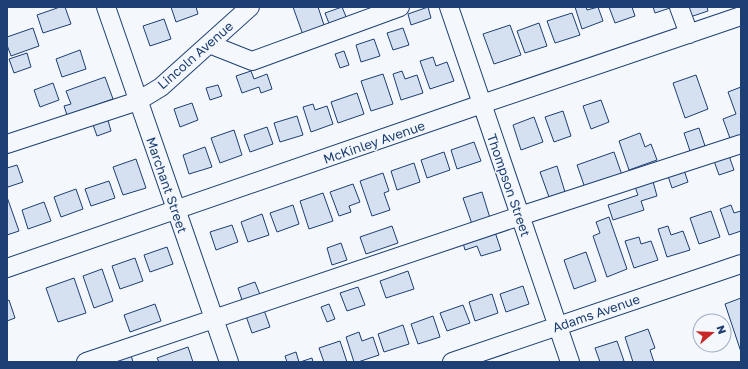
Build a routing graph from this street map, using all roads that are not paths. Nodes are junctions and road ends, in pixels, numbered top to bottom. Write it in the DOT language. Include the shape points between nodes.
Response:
graph roads {
  1 [pos="106,7"];
  2 [pos="250,7"];
  3 [pos="400,7"];
  4 [pos="449,7"];
  5 [pos="680,7"];
  6 [pos="741,16"];
  7 [pos="689,34"];
  8 [pos="209,44"];
  9 [pos="138,101"];
  10 [pos="482,104"];
  11 [pos="7,144"];
  12 [pos="741,144"];
  13 [pos="176,210"];
  14 [pos="520,216"];
  15 [pos="741,264"];
  16 [pos="7,268"];
  17 [pos="214,318"];
  18 [pos="557,326"];
  19 [pos="86,362"];
  20 [pos="229,362"];
  21 [pos="452,362"];
  22 [pos="570,362"];
  1 -- 9 [label="street, Marchant Street"];
  2 -- 8 [label="street, Lincoln Avenue"];
  3 -- 8 [label="street" via="252,61"];
  4 -- 10 [label="street, Thompson Street"];
  5 -- 7 [label="street"];
  6 -- 7 [label="street, McKinley Avenue"];
  7 -- 10 [label="street, McKinley Avenue"];
  8 -- 9 [label="street, Lincoln Avenue" via="161,87"];
  9 -- 11 [label="street, Lincoln Avenue"];
  9 -- 13 [label="street, Marchant Street"];
  10 -- 13 [label="street, McKinley Avenue"];
  10 -- 14 [label="street, Thompson Street"];
  12 -- 14 [label="street"];
  13 -- 16 [label="street, McKinley Avenue"];
  13 -- 17 [label="street, Marchant Street"];
  14 -- 17 [label="street"];
  14 -- 18 [label="street, Thompson Street"];
  15 -- 18 [label="street, Adams Avenue"];
  17 -- 19 [label="street"];
  17 -- 20 [label="street, Marchant Street"];
  18 -- 21 [label="street, Adams Avenue"];
  18 -- 22 [label="street, Thompson Street"];
}
